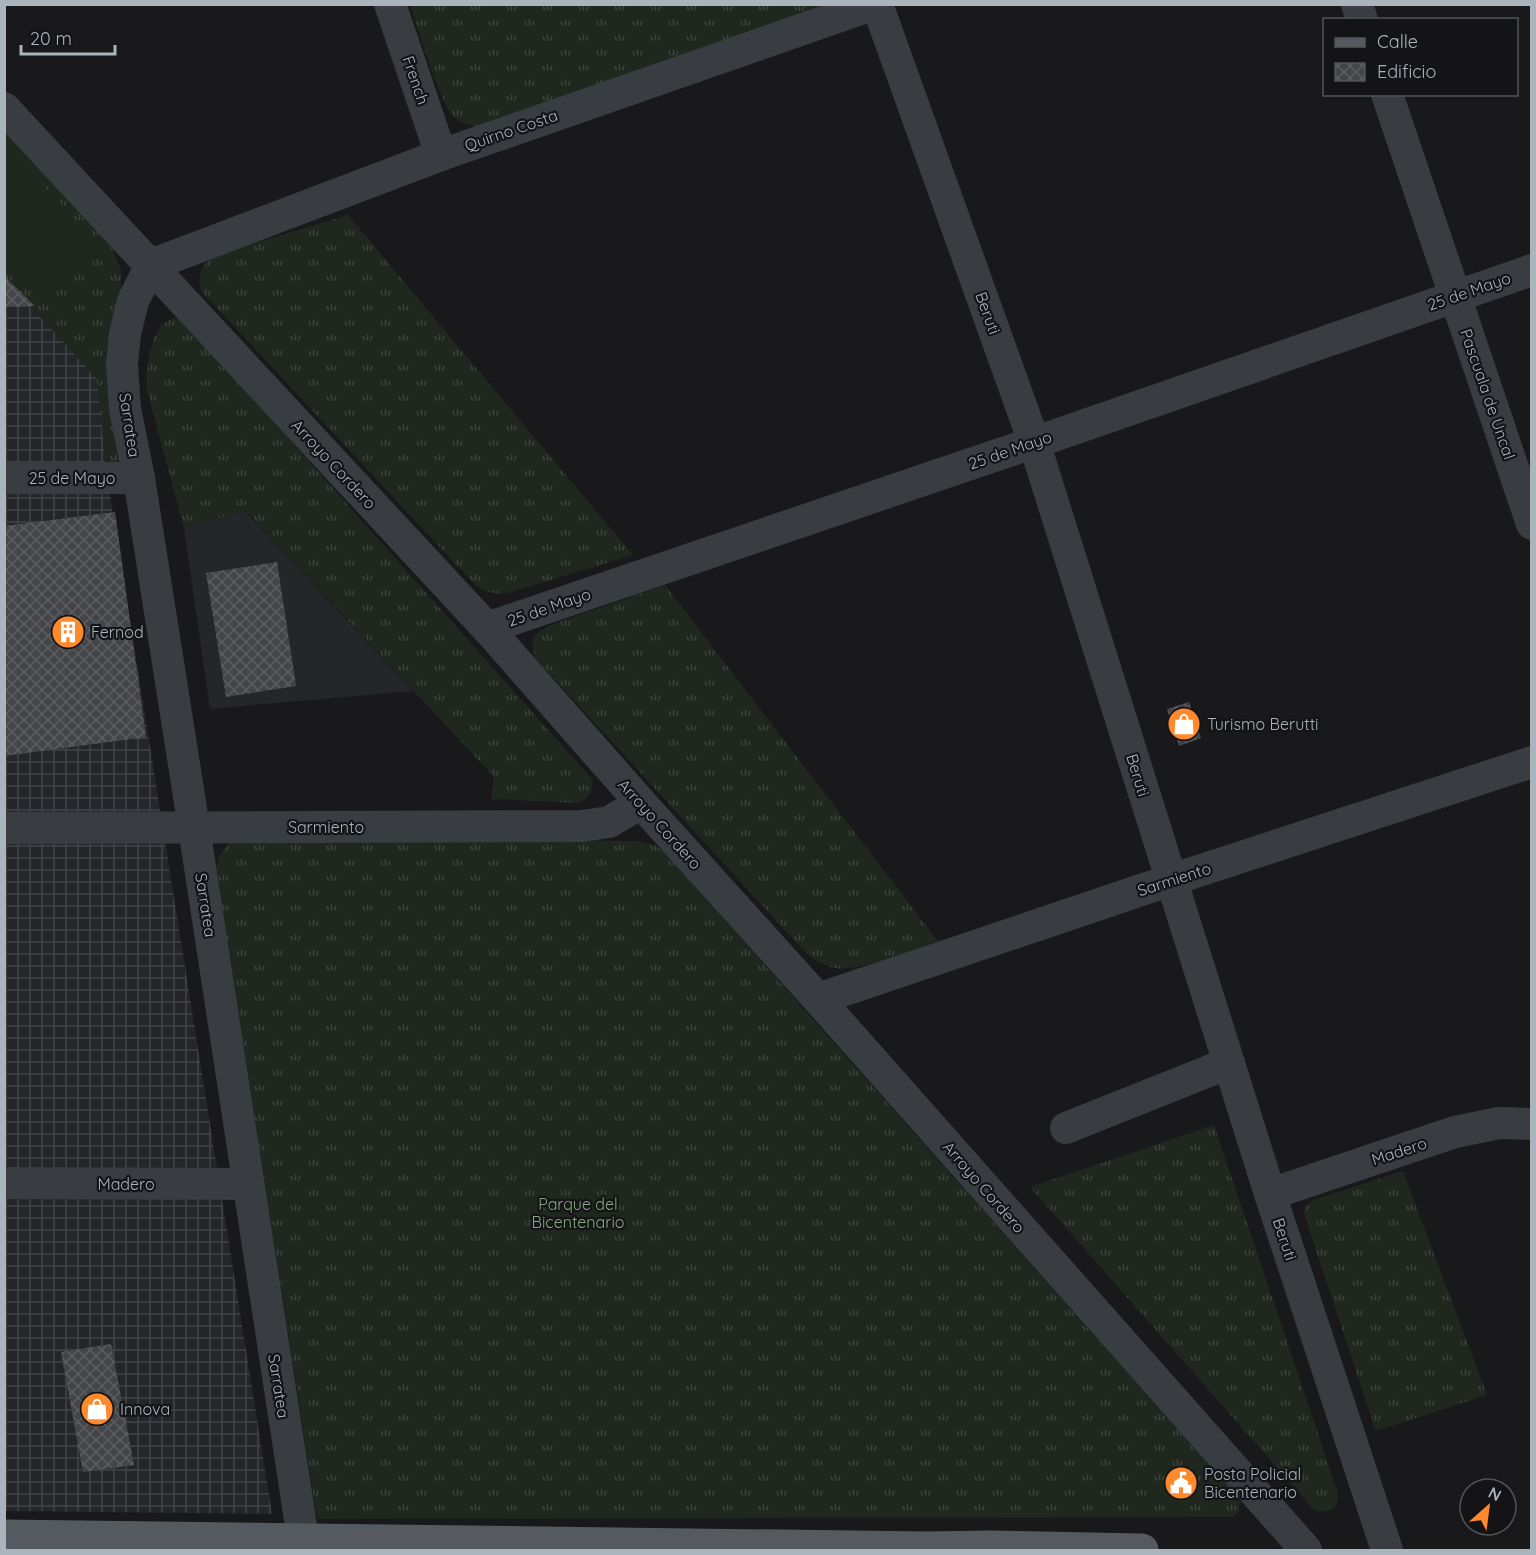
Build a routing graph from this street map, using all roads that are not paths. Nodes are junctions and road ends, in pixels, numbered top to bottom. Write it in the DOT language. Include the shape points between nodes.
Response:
graph roads {
  1 [pos="390,4"];
  2 [pos="876,4"];
  3 [pos="1388,96"];
  4 [pos="4,108"];
  5 [pos="441,155"];
  6 [pos="151,265"];
  7 [pos="1532,270"];
  8 [pos="1455,296"];
  9 [pos="1034,442"];
  10 [pos="4,478"];
  11 [pos="139,478"];
  12 [pos="1532,524"];
  13 [pos="487,628"];
  14 [pos="1532,762"];
  15 [pos="641,803"];
  16 [pos="4,828"];
  17 [pos="194,828"];
  18 [pos="1171,880"];
  19 [pos="818,999"];
  20 [pos="1229,1064"];
  21 [pos="1532,1124"];
  22 [pos="1066,1128"];
  23 [pos="4,1184"];
  24 [pos="248,1184"];
  25 [pos="1270,1194"];
  26 [pos="4,1536"];
  27 [pos="302,1545"];
  28 [pos="990,1549"];
  29 [pos="1142,1551"];
  30 [pos="1306,1551"];
  31 [pos="1387,1551"];
  1 -- 5 [label="street, French"];
  2 -- 5 [label="street, Quirno Costa"];
  2 -- 9 [label="street, Beruti"];
  3 -- 8 [label="street, Pascuala de Uncal"];
  4 -- 6 [label="street, Arroyo Cordero"];
  5 -- 6 [label="street, Quirno Costa"];
  6 -- 11 [label="street, Sarratea" via="133,301 122,364 125,409"];
  6 -- 13 [label="street, Arroyo Cordero"];
  7 -- 8 [label="street, 25 de Mayo"];
  8 -- 9 [label="street, 25 de Mayo"];
  8 -- 12 [label="street, Pascuala de Uncal"];
  9 -- 13 [label="street, 25 de Mayo"];
  9 -- 18 [label="street, Beruti"];
  10 -- 11 [label="street, 25 de Mayo"];
  11 -- 17 [label="street, Sarratea"];
  13 -- 15 [label="street, Arroyo Cordero"];
  14 -- 18 [label="street, Sarmiento"];
  15 -- 17 [label="street, Sarmiento" via="609,822 582,826"];
  15 -- 19 [label="street, Arroyo Cordero"];
  16 -- 17 [label="street, Sarmiento"];
  17 -- 24 [label="street, Sarratea"];
  18 -- 19 [label="street, Sarmiento"];
  18 -- 20 [label="street, Beruti"];
  19 -- 30 [label="street, Arroyo Cordero"];
  20 -- 22 [label="street"];
  20 -- 25 [label="street, Beruti"];
  21 -- 25 [label="street, Madero" via="1499,1123 1455,1132"];
  23 -- 24 [label="street, Madero"];
  24 -- 27 [label="street, Sarratea"];
  25 -- 31 [label="street, Beruti"];
  26 -- 27 [label="main road"];
  27 -- 28 [label="main road"];
  28 -- 29 [label="main road"];
}
